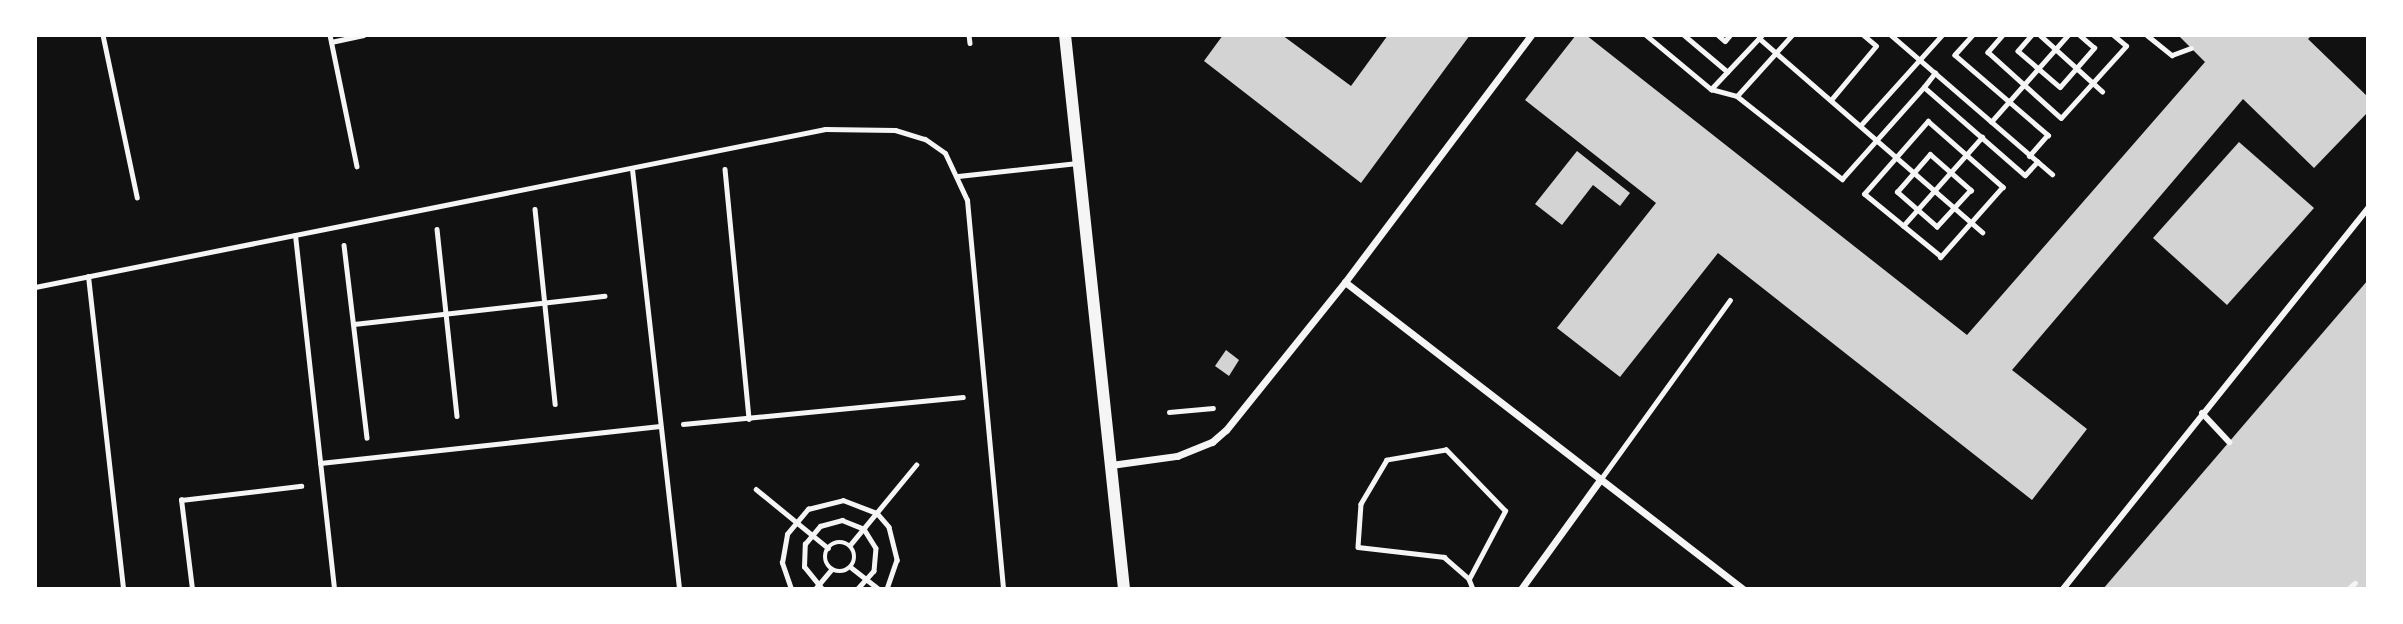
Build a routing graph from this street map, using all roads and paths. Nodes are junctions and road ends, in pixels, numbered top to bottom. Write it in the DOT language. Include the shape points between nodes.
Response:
graph roads {
  1 [pos="103,35"];
  2 [pos="330,35"];
  3 [pos="363,35"];
  4 [pos="969,35"];
  5 [pos="1065,35"];
  6 [pos="1531,35"];
  7 [pos="1646,35"];
  8 [pos="1684,35"];
  9 [pos="1718,35"];
  10 [pos="1730,35"];
  11 [pos="1791,35"];
  12 [pos="1863,35"];
  13 [pos="1892,35"];
  14 [pos="1942,35"];
  15 [pos="1973,35"];
  16 [pos="2003,35"];
  17 [pos="2032,35"];
  18 [pos="2040,35"];
  19 [pos="2068,35"];
  20 [pos="2079,35"];
  21 [pos="2113,35"];
  22 [pos="2147,35"];
  23 [pos="1760,37"];
  24 [pos="331,42"];
  25 [pos="970,43"];
  26 [pos="2191,48"];
  27 [pos="2056,49"];
  28 [pos="1776,53"];
  29 [pos="1920,60"];
  30 [pos="2039,68"];
  31 [pos="2077,68"];
  32 [pos="1728,72"];
  33 [pos="1935,73"];
  34 [pos="2093,82"];
  35 [pos="2025,85"];
  36 [pos="1924,86"];
  37 [pos="1711,89"];
  38 [pos="2102,90"];
  39 [pos="1737,96"];
  40 [pos="1831,100"];
  41 [pos="2009,102"];
  42 [pos="1990,122"];
  43 [pos="1860,126"];
  44 [pos="1982,137"];
  45 [pos="1876,141"];
  46 [pos="724,150"];
  47 [pos="1966,155"];
  48 [pos="2030,156"];
  49 [pos="1896,158"];
  50 [pos="2037,162"];
  51 [pos="1079,163"];
  52 [pos="357,166"];
  53 [pos="632,169"];
  54 [pos="1913,172"];
  55 [pos="1951,172"];
  56 [pos="2052,174"];
  57 [pos="958,176"];
  58 [pos="533,188"];
  59 [pos="1935,191"];
  60 [pos="137,197"];
  61 [pos="435,207"];
  62 [pos="1954,208"];
  63 [pos="2368,208"];
  64 [pos="1917,210"];
  65 [pos="1971,222"];
  66 [pos="1903,226"];
  67 [pos="342,227"];
  68 [pos="1982,232"];
  69 [pos="295,235"];
  70 [pos="88,276"];
  71 [pos="1345,282"];
  72 [pos="35,287"];
  73 [pos="604,296"];
  74 [pos="1730,300"];
  75 [pos="545,304"];
  76 [pos="447,313"];
  77 [pos="354,324"];
  78 [pos="985,395"];
  79 [pos="555,404"];
  80 [pos="1245,408"];
  81 [pos="1169,412"];
  82 [pos="2202,413"];
  83 [pos="457,416"];
  84 [pos="749,419"];
  85 [pos="660,426"];
  86 [pos="367,434"];
  87 [pos="2229,442"];
  88 [pos="320,463"];
  89 [pos="916,465"];
  90 [pos="1111,465"];
  91 [pos="1600,480"];
  92 [pos="323,484"];
  93 [pos="756,489"];
  94 [pos="877,513"];
  95 [pos="795,521"];
  96 [pos="864,529"];
  97 [pos="811,534"];
  98 [pos="850,545"];
  99 [pos="828,548"];
  100 [pos="852,568"];
  101 [pos="831,569"];
  102 [pos="1469,579"];
  103 [pos="868,581"];
  104 [pos="2355,583"];
  105 [pos="818,588"];
  106 [pos="123,589"];
  107 [pos="192,589"];
  108 [pos="334,589"];
  109 [pos="679,589"];
  110 [pos="791,589"];
  111 [pos="858,589"];
  112 [pos="879,589"];
  113 [pos="887,589"];
  114 [pos="1003,589"];
  115 [pos="1124,589"];
  116 [pos="1473,589"];
  117 [pos="1521,589"];
  118 [pos="1744,589"];
  119 [pos="2063,589"];
  120 [pos="2348,589"];
  1 -- 60 [label="path"];
  2 -- 24 [label="path"];
  3 -- 24 [label="path"];
  4 -- 25 [label="path"];
  5 -- 51 [label="street"];
  6 -- 71 [label="street" via="1469,111"];
  7 -- 37 [label="path"];
  8 -- 32 [label="path"];
  9 -- 10 [label="path" via="1725,41"];
  11 -- 28 [label="path"];
  12 -- 40 [label="path" via="1877,46"];
  13 -- 29 [label="path"];
  14 -- 29 [label="path"];
  15 -- 41 [label="path" via="1955,55"];
  16 -- 35 [label="path" via="1988,52"];
  17 -- 30 [label="path" via="2018,51"];
  18 -- 27 [label="path"];
  19 -- 27 [label="path"];
  20 -- 31 [label="path" via="2094,48"];
  21 -- 34 [label="path" via="2126,46"];
  22 -- 26 [label="path" via="2172,55"];
  23 -- 28 [label="path"];
  23 -- 32 [label="path"];
  24 -- 52 [label="path"];
  27 -- 30 [label="path"];
  27 -- 31 [label="path"];
  28 -- 39 [label="path"];
  28 -- 40 [label="path"];
  29 -- 33 [label="path"];
  29 -- 43 [label="path"];
  30 -- 31 [label="path" via="2060,87"];
  30 -- 35 [label="path"];
  31 -- 34 [label="path"];
  32 -- 37 [label="path"];
  33 -- 36 [label="path"];
  33 -- 42 [label="path"];
  34 -- 35 [label="path" via="2061,118"];
  34 -- 38 [label="path"];
  35 -- 41 [label="path"];
  36 -- 44 [label="path"];
  36 -- 45 [label="path"];
  37 -- 39 [label="path"];
  39 -- 45 [label="path" via="1842,179"];
  40 -- 43 [label="path"];
  41 -- 42 [label="path"];
  41 -- 48 [label="path" via="2048,135"];
  42 -- 48 [label="path"];
  43 -- 45 [label="path"];
  44 -- 47 [label="path"];
  44 -- 50 [label="path" via="2025,175"];
  45 -- 49 [label="path"];
  46 -- 53 [label="lane"];
  46 -- 57 [label="lane" via="825,129 895,130 925,139 946,153"];
  46 -- 84 [label="path"];
  47 -- 49 [label="path" via="1928,121"];
  47 -- 55 [label="path"];
  47 -- 65 [label="path" via="2003,187"];
  48 -- 50 [label="path"];
  49 -- 54 [label="path"];
  49 -- 66 [label="path" via="1864,194"];
  50 -- 56 [label="path"];
  51 -- 57 [label="lane"];
  51 -- 90 [label="street"];
  53 -- 58 [label="lane"];
  53 -- 85 [label="lane"];
  54 -- 55 [label="path" via="1930,154"];
  54 -- 59 [label="path"];
  54 -- 64 [label="path" via="1897,192"];
  55 -- 59 [label="path"];
  55 -- 62 [label="path" via="1971,190"];
  57 -- 78 [label="lane" via="967,200"];
  58 -- 61 [label="lane"];
  58 -- 75 [label="path"];
  59 -- 62 [label="path"];
  59 -- 64 [label="path"];
  61 -- 67 [label="lane"];
  61 -- 76 [label="path"];
  62 -- 64 [label="path" via="1937,227"];
  62 -- 65 [label="path"];
  63 -- 82 [label="street"];
  64 -- 66 [label="path"];
  65 -- 66 [label="path" via="1941,257"];
  65 -- 68 [label="path"];
  67 -- 69 [label="lane"];
  67 -- 77 [label="path"];
  69 -- 70 [label="lane"];
  69 -- 88 [label="lane"];
  70 -- 72 [label="lane"];
  70 -- 106 [label="lane"];
  71 -- 80 [label="street"];
  71 -- 91 [label="street"];
  73 -- 75 [label="path"];
  74 -- 91 [label="lane"];
  75 -- 76 [label="path"];
  75 -- 79 [label="path"];
  76 -- 77 [label="path"];
  76 -- 83 [label="path"];
  77 -- 86 [label="path"];
  78 -- 84 [label="path"];
  78 -- 114 [label="lane"];
  80 -- 81 [label="path"];
  80 -- 90 [label="street" via="1212,442 1193,450"];
  82 -- 87 [label="street"];
  82 -- 119 [label="street"];
  84 -- 85 [label="path"];
  85 -- 88 [label="lane"];
  85 -- 109 [label="lane"];
  88 -- 92 [label="lane"];
  89 -- 94 [label="path"];
  90 -- 115 [label="street"];
  91 -- 117 [label="street"];
  91 -- 118 [label="street"];
  92 -- 107 [label="path" via="181,500"];
  92 -- 108 [label="lane"];
  93 -- 95 [label="path"];
  94 -- 95 [label="path" via="843,500 825,501"];
  94 -- 96 [label="path"];
  94 -- 113 [label="path" via="896,543 897,560"];
  95 -- 97 [label="path"];
  95 -- 110 [label="path" via="782,549"];
  96 -- 97 [label="path" via="842,520 820,526"];
  96 -- 98 [label="path"];
  96 -- 103 [label="path" via="872,538 877,560"];
  97 -- 99 [label="path"];
  97 -- 105 [label="path" via="803,556"];
  98 -- 99 [label="path" via="841,541"];
  98 -- 100 [label="path" via="856,553"];
  99 -- 101 [label="path" via="825,557"];
  100 -- 101 [label="path" via="839,573"];
  100 -- 103 [label="path"];
  101 -- 105 [label="path"];
  102 -- 102 [label="path" via="1444,557 1358,547 1361,504 1387,460 1446,450 1506,511"];
  102 -- 116 [label="path"];
  103 -- 111 [label="path"];
  103 -- 112 [label="path"];
  104 -- 120 [label="path"];
}
